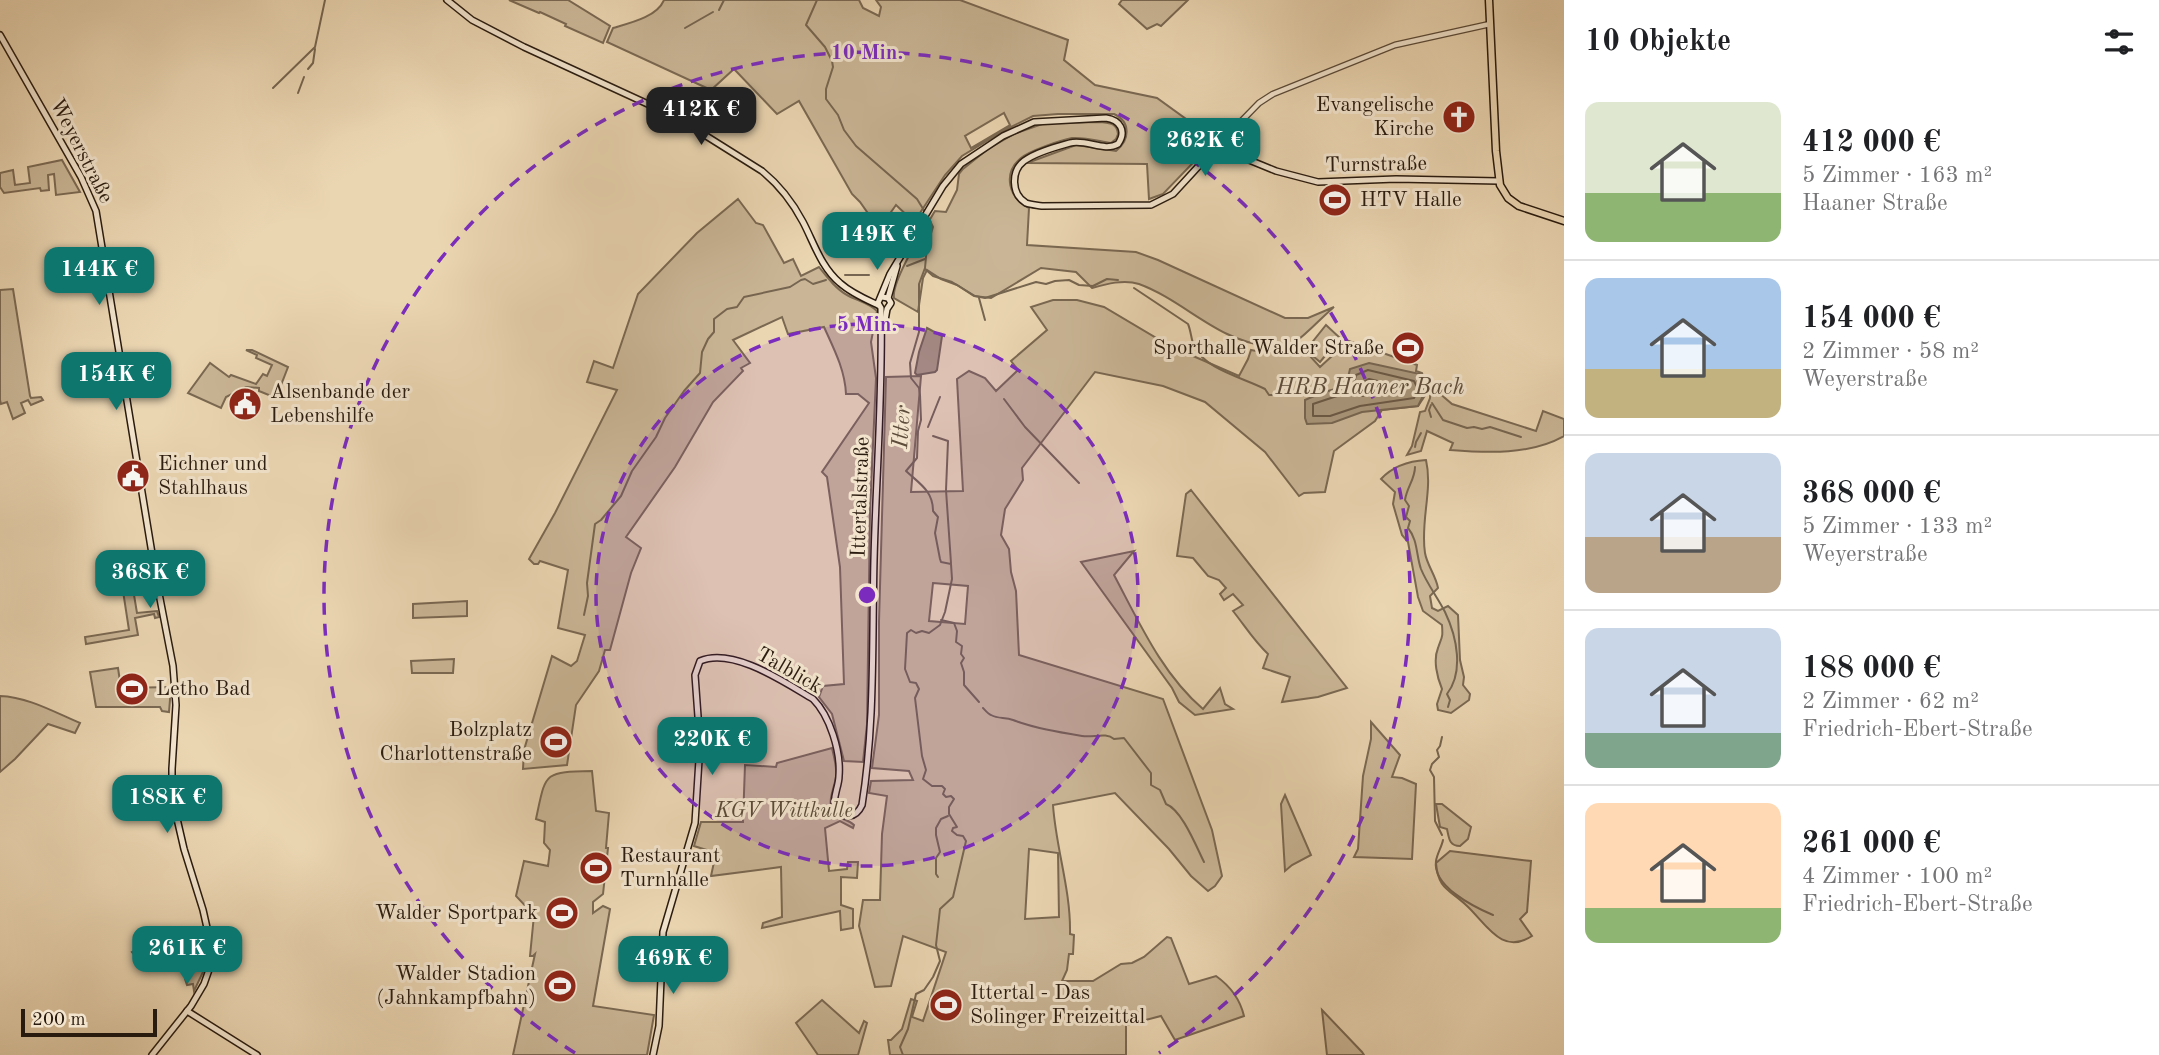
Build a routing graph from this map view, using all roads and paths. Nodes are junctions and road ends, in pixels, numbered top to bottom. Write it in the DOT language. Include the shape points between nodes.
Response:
graph roads {
  1 [pos="447,0"];
  2 [pos="1489,0"];
  3 [pos="1490,24"];
  4 [pos="0,35"];
  5 [pos="1219,144"];
  6 [pos="1499,181"];
  7 [pos="1564,221"];
  8 [pos="883,303"];
  9 [pos="856,814"];
  10 [pos="187,1011"];
  11 [pos="152,1055"];
  12 [pos="257,1055"];
  13 [pos="653,1055"];
  1 -- 8 [label="main road" via="472,20 524,47 676,117 762,171 798,212 827,269 853,292"];
  2 -- 3 [label="main road"];
  3 -- 5 [label="street" via="1395,46 1273,94"];
  3 -- 6 [label="main road"];
  4 -- 10 [label="main road, Weyerstraße" via="81,177 98,218 173,666 176,705 171,788 212,950 206,979"];
  5 -- 6 [label="main road, Turnstraße" via="1276,171 1318,182"];
  5 -- 8 [label="main road, Ittertalstraße" via="1173,194 1151,205 1035,205 1016,191 1015,173 1025,160 1077,142 1112,147 1123,134 1119,123 1110,118 1034,122 1003,136 961,164 943,186 899,260"];
  6 -- 7 [label="main road" via="1512,203"];
  8 -- 9 [label="main road, Ittertalstraße" via="872,719 862,805"];
  9 -- 13 [label="main road, Talblick" via="844,816 835,808 838,756 829,721 813,699 738,660 711,658 698,664 700,744 695,823 663,932 659,1026"];
  10 -- 11 [label="main road, Weyerstraße"];
  10 -- 12 [label="main road"];
}
